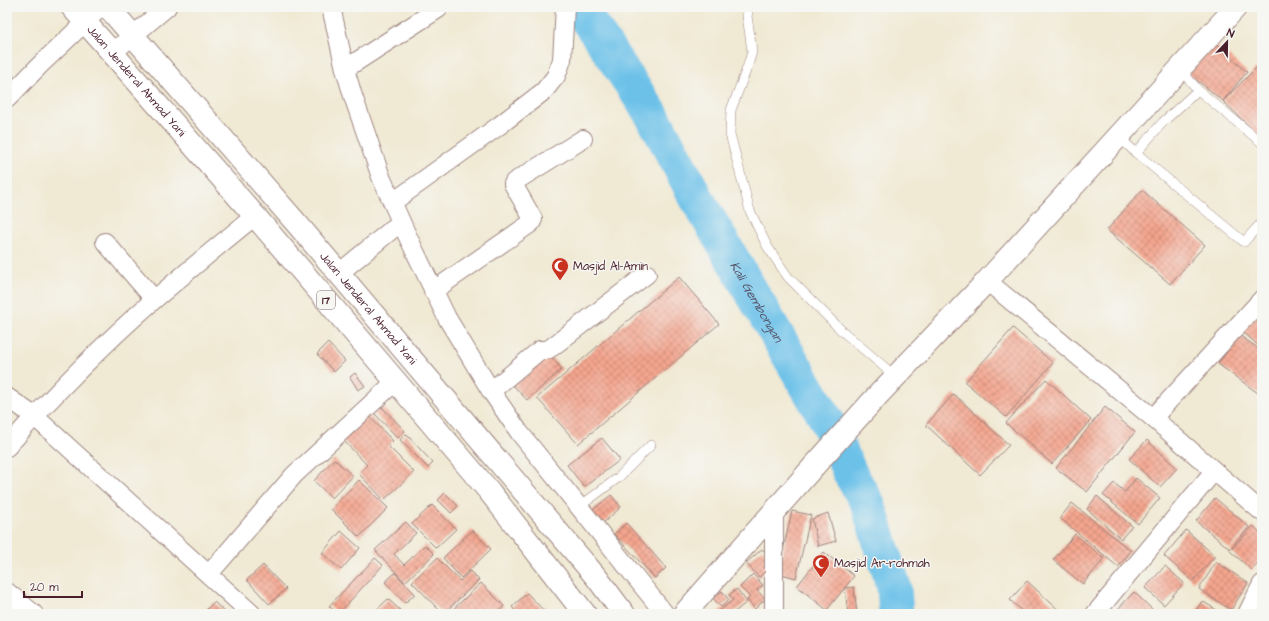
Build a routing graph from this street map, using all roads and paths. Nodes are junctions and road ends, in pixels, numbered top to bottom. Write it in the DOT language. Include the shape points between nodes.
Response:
graph roads {
  1 [pos="101,7"];
  2 [pos="108,7"];
  3 [pos="167,7"];
  4 [pos="331,7"];
  5 [pos="565,7"];
  6 [pos="749,7"];
  7 [pos="1236,7"];
  8 [pos="438,9"];
  9 [pos="78,14"];
  10 [pos="133,36"];
  11 [pos="112,53"];
  12 [pos="345,69"];
  13 [pos="1179,69"];
  14 [pos="1198,90"];
  15 [pos="7,99"];
  16 [pos="1119,137"];
  17 [pos="583,139"];
  18 [pos="1262,143"];
  19 [pos="1136,153"];
  20 [pos="393,202"];
  21 [pos="255,216"];
  22 [pos="401,222"];
  23 [pos="1262,222"];
  24 [pos="105,242"];
  25 [pos="338,274"];
  26 [pos="647,274"];
  27 [pos="987,281"];
  28 [pos="433,291"];
  29 [pos="1262,299"];
  30 [pos="154,300"];
  31 [pos="896,377"];
  32 [pos="396,381"];
  33 [pos="491,391"];
  34 [pos="7,397"];
  35 [pos="34,416"];
  36 [pos="1153,418"];
  37 [pos="652,445"];
  38 [pos="7,447"];
  39 [pos="1214,471"];
  40 [pos="579,507"];
  41 [pos="774,512"];
  42 [pos="1262,512"];
  43 [pos="208,574"];
  44 [pos="1262,584"];
  45 [pos="7,592"];
  46 [pos="620,613"];
  47 [pos="34,614"];
  48 [pos="252,614"];
  49 [pos="585,614"];
  50 [pos="665,614"];
  51 [pos="684,614"];
  52 [pos="774,614"];
  53 [pos="1095,614"];
  54 [pos="1247,614"];
  1 -- 9 [label="street"];
  2 -- 10 [label="main road, Jalan Jenderal Ahmad Yani / 17"];
  3 -- 10 [label="street"];
  4 -- 12 [label="street"];
  5 -- 20 [label="street" via="562,60 556,76 544,91"];
  6 -- 31 [label="lane" via="747,16 752,52 731,110 730,134 750,211 767,246 788,277 841,330"];
  7 -- 13 [label="main road"];
  8 -- 12 [label="street"];
  9 -- 11 [label="main road, Jalan Jenderal Ahmad Yani / 17"];
  9 -- 15 [label="street"];
  10 -- 11 [label="street"];
  10 -- 25 [label="main road, Jalan Jenderal Ahmad Yani / 17"];
  11 -- 21 [label="main road, Jalan Jenderal Ahmad Yani / 17"];
  12 -- 20 [label="street" via="381,177"];
  13 -- 14 [label="lane"];
  13 -- 16 [label="main road"];
  14 -- 18 [label="lane"];
  14 -- 19 [label="lane" via="1163,122"];
  16 -- 19 [label="lane"];
  16 -- 27 [label="main road"];
  17 -- 28 [label="street" via="514,182 533,219 531,223"];
  19 -- 23 [label="lane" via="1244,242"];
  20 -- 22 [label="street"];
  21 -- 30 [label="street"];
  21 -- 32 [label="main road, Jalan Jenderal Ahmad Yani / 17"];
  22 -- 25 [label="street"];
  22 -- 28 [label="street"];
  24 -- 30 [label="street"];
  25 -- 46 [label="main road, Jalan Jenderal Ahmad Yani / 17" via="597,578"];
  26 -- 33 [label="street" via="552,348 540,350"];
  27 -- 31 [label="main road"];
  27 -- 36 [label="street"];
  28 -- 33 [label="street"];
  29 -- 36 [label="street"];
  30 -- 35 [label="street"];
  31 -- 41 [label="main road"];
  32 -- 43 [label="street" via="294,475"];
  32 -- 49 [label="main road, Jalan Jenderal Ahmad Yani / 17" via="489,491"];
  33 -- 40 [label="street" via="519,432"];
  34 -- 35 [label="street"];
  35 -- 38 [label="street"];
  35 -- 43 [label="street"];
  36 -- 39 [label="street"];
  37 -- 40 [label="lane" via="619,476"];
  39 -- 42 [label="street"];
  39 -- 53 [label="street"];
  40 -- 50 [label="street"];
  41 -- 51 [label="main road"];
  41 -- 52 [label="street"];
  43 -- 48 [label="street"];
  44 -- 54 [label="street"];
  45 -- 47 [label="street"];
}
